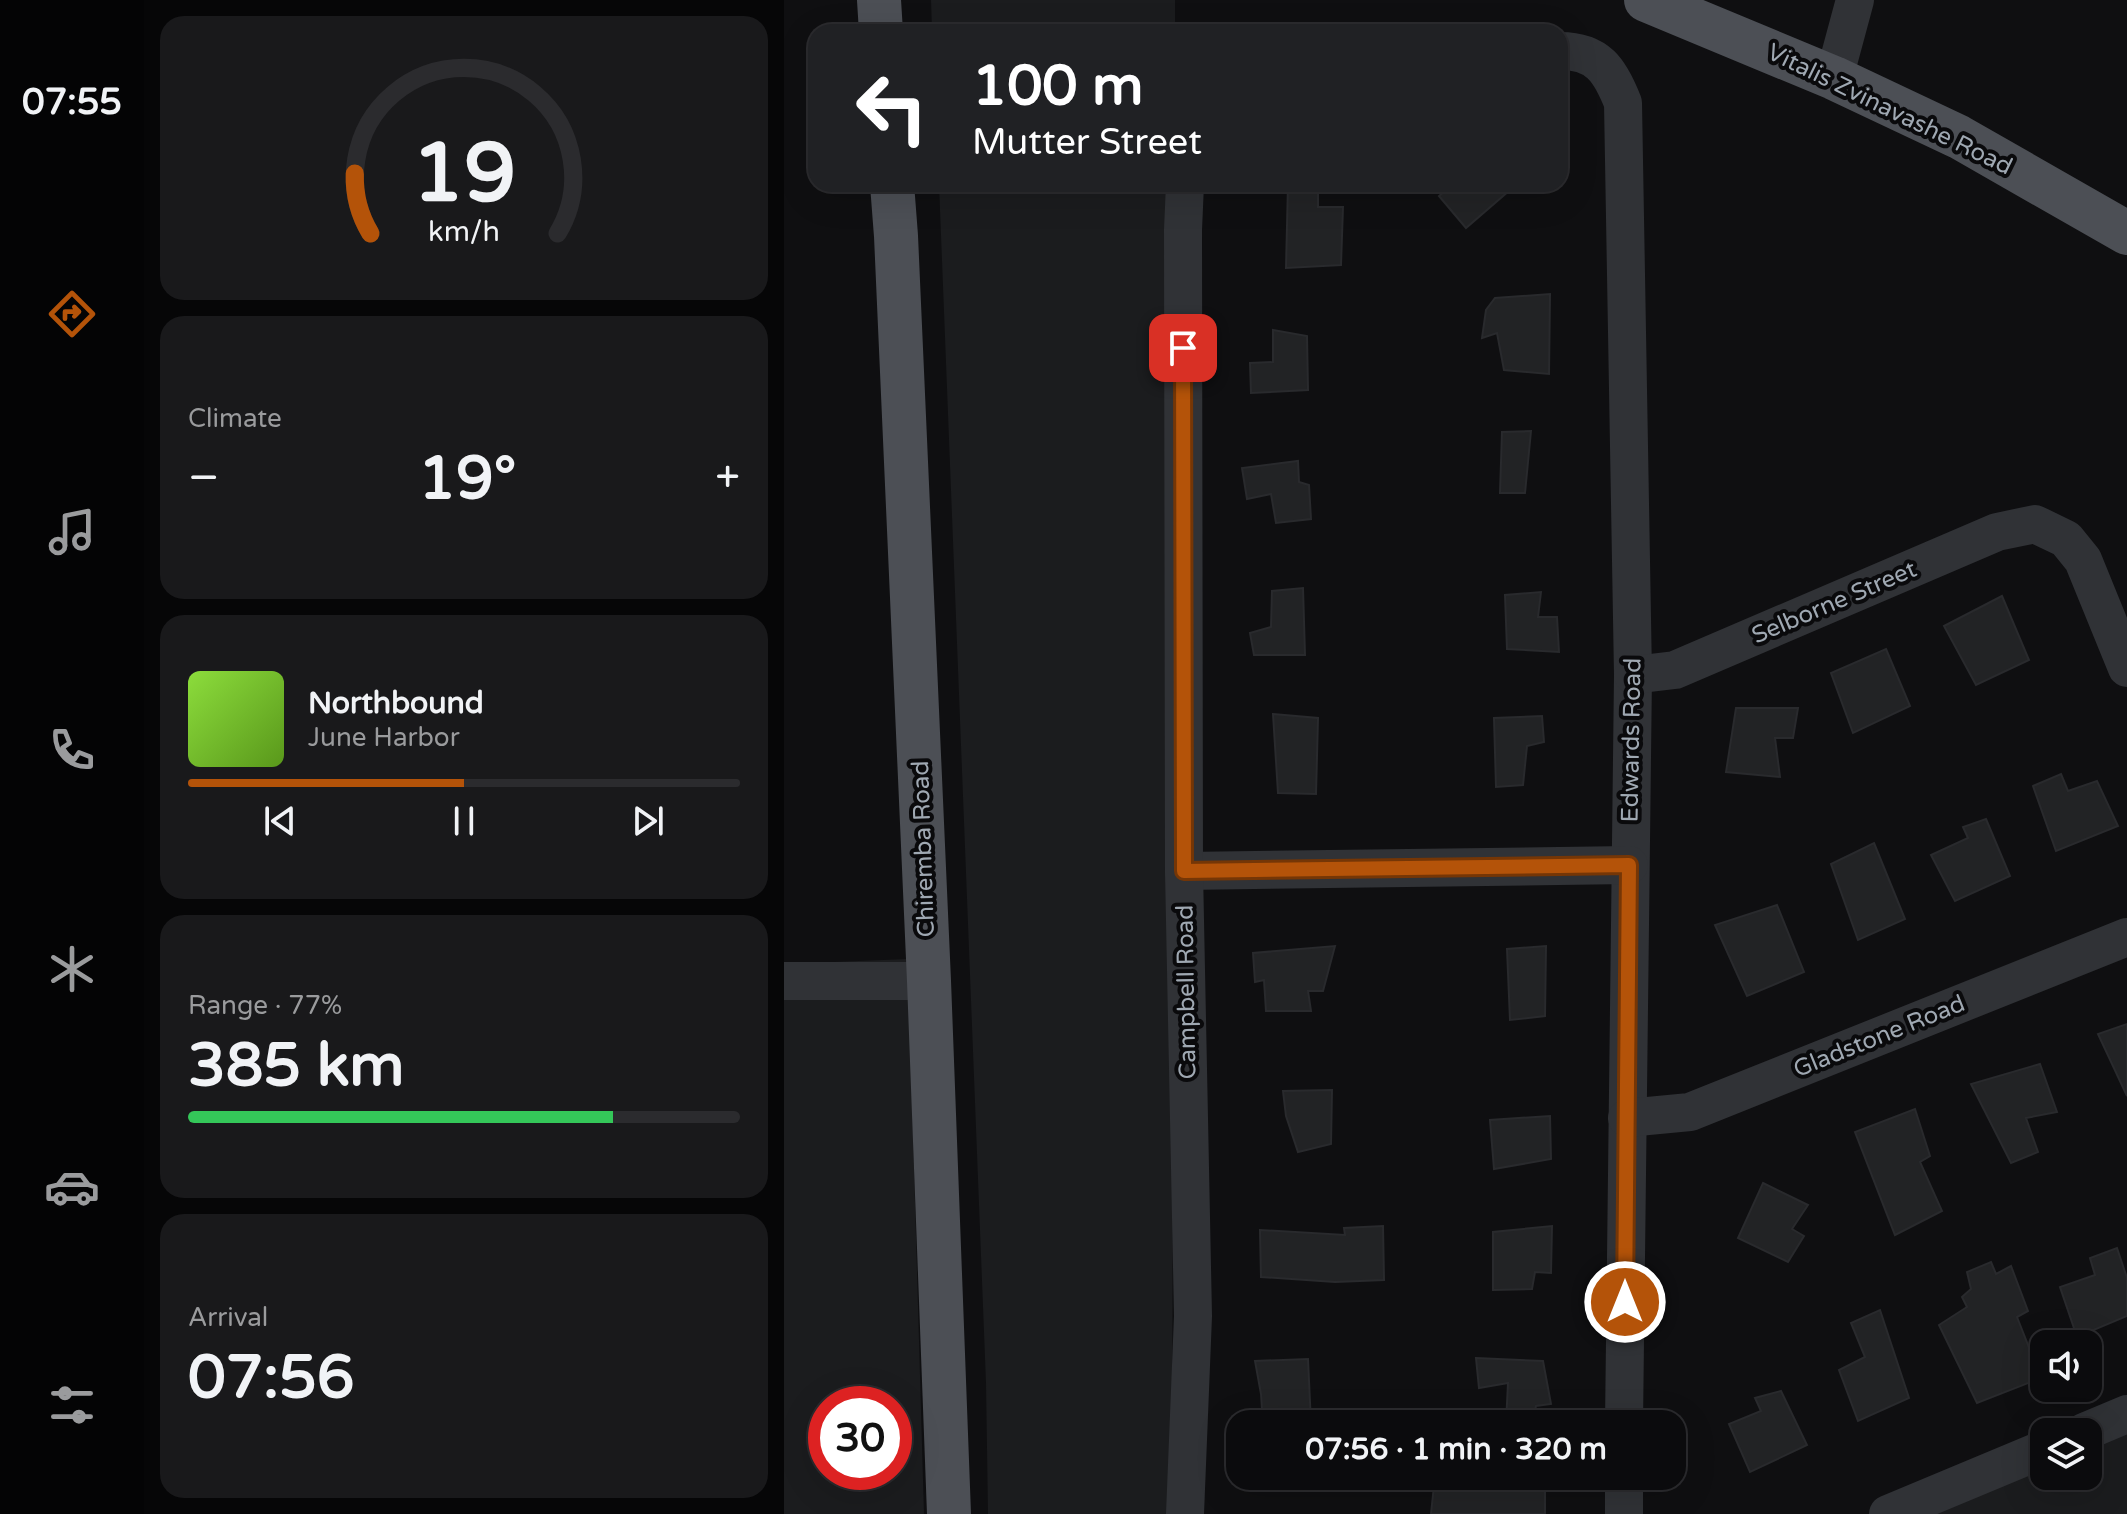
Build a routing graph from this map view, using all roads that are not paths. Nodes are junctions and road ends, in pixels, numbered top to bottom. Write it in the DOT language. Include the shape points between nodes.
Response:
graph roads {
  1 [pos="879,0"];
  2 [pos="1646,0"];
  3 [pos="1855,0"];
  4 [pos="880,24"];
  5 [pos="1568,51"];
  6 [pos="1834,78"];
  7 [pos="893,192"];
  8 [pos="1185,192"];
  9 [pos="2127,233"];
  10 [pos="2127,668"];
  11 [pos="1633,675"];
  12 [pos="1629,865"];
  13 [pos="1184,871"];
  14 [pos="2127,937"];
  15 [pos="784,981"];
  16 [pos="929,981"];
  17 [pos="1627,1118"];
  18 [pos="1624,1410"];
  19 [pos="2127,1414"];
  20 [pos="2102,1424"];
  21 [pos="2030,1455"];
  22 [pos="1624,1490"];
  23 [pos="949,1514"];
  24 [pos="1185,1514"];
  25 [pos="1624,1514"];
  26 [pos="1888,1514"];
  1 -- 4 [label="main road"];
  2 -- 6 [label="main road, Vitalis Zvinavashe Road"];
  3 -- 6 [label="street"];
  5 -- 11 [label="street, Edwards Road" via="1598,61 1623,103"];
  6 -- 9 [label="main road, Vitalis Zvinavashe Road" via="1959,137"];
  7 -- 16 [label="main road, Chiremba Road"];
  8 -- 13 [label="street, Campbell Road"];
  10 -- 11 [label="street, Selborne Street" via="2083,560 2066,539 2035,524 1997,532 1675,670"];
  11 -- 12 [label="street, Edwards Road"];
  12 -- 13 [label="street"];
  12 -- 17 [label="street, Edwards Road"];
  13 -- 24 [label="street, Campbell Road" via="1193,1316"];
  14 -- 17 [label="street, Gladstone Road" via="1690,1112"];
  15 -- 16 [label="street"];
  16 -- 23 [label="main road, Chiremba Road"];
  17 -- 18 [label="street, Edwards Road"];
  19 -- 20 [label="street"];
  21 -- 26 [label="street"];
  22 -- 25 [label="street"];
}
